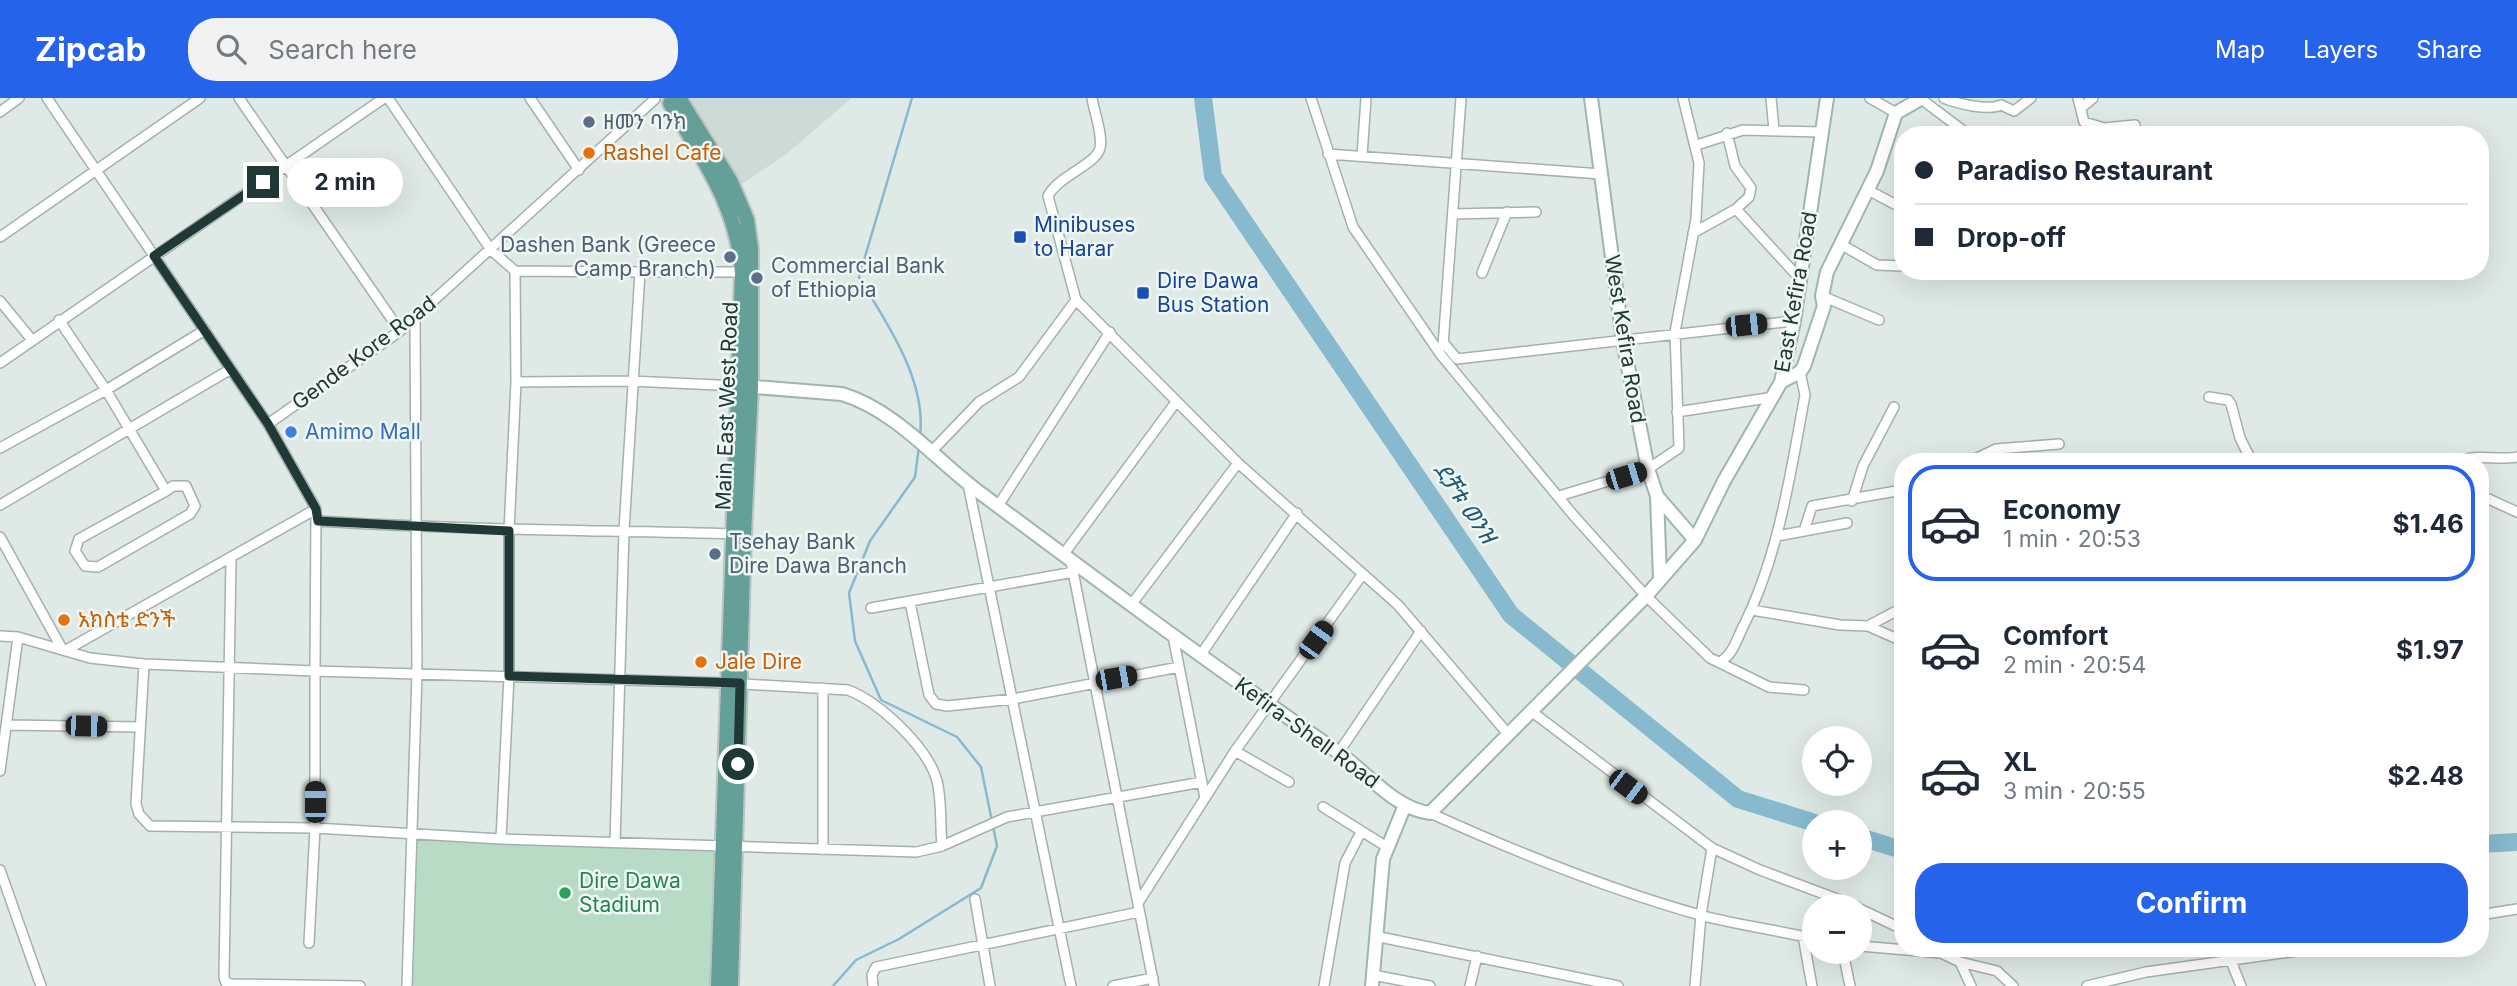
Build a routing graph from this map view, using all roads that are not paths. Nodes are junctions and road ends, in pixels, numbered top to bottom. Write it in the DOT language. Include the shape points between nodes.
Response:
graph roads {
  1 [pos="19,98"];
  2 [pos="47,98"];
  3 [pos="200,98"];
  4 [pos="239,98"];
  5 [pos="386,98"];
  6 [pos="530,98"];
  7 [pos="1092,98"];
  8 [pos="1311,98"];
  9 [pos="1366,98"];
  10 [pos="1461,98"];
  11 [pos="1591,98"];
  12 [pos="1683,98"];
  13 [pos="1771,98"];
  14 [pos="1827,98"];
  15 [pos="1870,98"];
  16 [pos="1944,98"];
  17 [pos="2031,98"];
  18 [pos="2093,98"];
  19 [pos="667,99"];
  20 [pos="1921,99"];
  21 [pos="2080,102"];
  22 [pos="0,112"];
  23 [pos="1896,113"];
  24 [pos="2136,125"];
  25 [pos="1957,126"];
  26 [pos="2096,126"];
  27 [pos="2125,126"];
  28 [pos="1774,130"];
  29 [pos="1822,132"];
  30 [pos="1727,133"];
  31 [pos="1697,145"];
  32 [pos="1328,154"];
  33 [pos="1362,156"];
  34 [pos="1457,166"];
  35 [pos="285,167"];
  36 [pos="94,169"];
  37 [pos="579,170"];
  38 [pos="1601,174"];
  39 [pos="1868,190"];
  40 [pos="1894,204"];
  41 [pos="1735,209"];
  42 [pos="1507,212"];
  43 [pos="1536,212"];
  44 [pos="1453,214"];
  45 [pos="1693,233"];
  46 [pos="0,237"];
  47 [pos="1842,245"];
  48 [pos="491,250"];
  49 [pos="154,256"];
  50 [pos="1894,265"];
  51 [pos="515,271"];
  52 [pos="640,272"];
  53 [pos="747,272"];
  54 [pos="1482,273"];
  55 [pos="1800,279"];
  56 [pos="1822,296"];
  57 [pos="1076,300"];
  58 [pos="0,301"];
  59 [pos="415,319"];
  60 [pos="59,320"];
  61 [pos="1879,320"];
  62 [pos="1794,321"];
  63 [pos="205,330"];
  64 [pos="400,331"];
  65 [pos="1110,332"];
  66 [pos="1675,332"];
  67 [pos="32,340"];
  68 [pos="1623,341"];
  69 [pos="1443,342"];
  70 [pos="1441,355"];
  71 [pos="0,363"];
  72 [pos="231,369"];
  73 [pos="1800,372"];
  74 [pos="631,381"];
  75 [pos="516,382"];
  76 [pos="1781,382"];
  77 [pos="745,387"];
  78 [pos="106,390"];
  79 [pos="1774,397"];
  80 [pos="2208,397"];
  81 [pos="1176,402"];
  82 [pos="1894,407"];
  83 [pos="1677,412"];
  84 [pos="268,424"];
  85 [pos="131,431"];
  86 [pos="2059,444"];
  87 [pos="923,447"];
  88 [pos="0,448"];
  89 [pos="1988,453"];
  90 [pos="2248,453"];
  91 [pos="2517,457"];
  92 [pos="2489,460"];
  93 [pos="1238,463"];
  94 [pos="1648,469"];
  95 [pos="968,484"];
  96 [pos="166,491"];
  97 [pos="1894,492"];
  98 [pos="1559,496"];
  99 [pos="1657,496"];
  100 [pos="2489,499"];
  101 [pos="1852,501"];
  102 [pos="0,505"];
  103 [pos="998,506"];
  104 [pos="316,509"];
  105 [pos="2517,512"];
  106 [pos="1297,513"];
  107 [pos="318,521"];
  108 [pos="1847,523"];
  109 [pos="416,527"];
  110 [pos="624,530"];
  111 [pos="509,531"];
  112 [pos="1804,531"];
  113 [pos="738,534"];
  114 [pos="1777,536"];
  115 [pos="0,537"];
  116 [pos="1695,540"];
  117 [pos="232,559"];
  118 [pos="1069,563"];
  119 [pos="1362,575"];
  120 [pos="1660,578"];
  121 [pos="989,586"];
  122 [pos="1646,596"];
  123 [pos="910,602"];
  124 [pos="1131,606"];
  125 [pos="871,608"];
  126 [pos="1752,610"];
  127 [pos="1894,612"];
  128 [pos="1868,626"];
  129 [pos="1421,631"];
  130 [pos="0,636"];
  131 [pos="1173,636"];
  132 [pos="18,637"];
  133 [pos="1894,637"];
  134 [pos="65,648"];
  135 [pos="1200,656"];
  136 [pos="1720,662"];
  137 [pos="144,664"];
  138 [pos="231,667"];
  139 [pos="1179,667"];
  140 [pos="315,671"];
  141 [pos="417,674"];
  142 [pos="509,676"];
  143 [pos="620,680"];
  144 [pos="1094,681"];
  145 [pos="734,683"];
  146 [pos="823,688"];
  147 [pos="1804,690"];
  148 [pos="1013,699"];
  149 [pos="1269,705"];
  150 [pos="1531,711"];
  151 [pos="140,727"];
  152 [pos="4,728"];
  153 [pos="1508,734"];
  154 [pos="1236,751"];
  155 [pos="1339,752"];
  156 [pos="0,771"];
  157 [pos="1202,782"];
  158 [pos="1289,782"];
  159 [pos="1116,797"];
  160 [pos="1205,798"];
  161 [pos="1323,807"];
  162 [pos="1407,807"];
  163 [pos="1036,812"];
  164 [pos="1430,813"];
  165 [pos="225,827"];
  166 [pos="316,828"];
  167 [pos="1361,832"];
  168 [pos="411,833"];
  169 [pos="500,839"];
  170 [pos="615,843"];
  171 [pos="729,844"];
  172 [pos="942,846"];
  173 [pos="1387,847"];
  174 [pos="1712,848"];
  175 [pos="823,850"];
  176 [pos="0,870"];
  177 [pos="1822,894"];
  178 [pos="975,899"];
  179 [pos="1139,908"];
  180 [pos="2517,909"];
  181 [pos="2489,914"];
  182 [pos="1701,915"];
  183 [pos="1872,915"];
  184 [pos="1894,925"];
  185 [pos="1059,929"];
  186 [pos="1375,936"];
  187 [pos="1802,936"];
  188 [pos="309,943"];
  189 [pos="726,943"];
  190 [pos="982,945"];
  191 [pos="1872,947"];
  192 [pos="1894,948"];
  193 [pos="1477,956"];
  194 [pos="1947,957"];
  195 [pos="1957,957"];
  196 [pos="2259,957"];
  197 [pos="1956,960"];
  198 [pos="2231,961"];
  199 [pos="1808,964"];
  200 [pos="1845,964"];
  201 [pos="1373,981"];
  202 [pos="1153,982"];
  203 [pos="41,986"];
  204 [pos="360,986"];
  205 [pos="407,986"];
  206 [pos="718,986"];
  207 [pos="731,986"];
  208 [pos="873,986"];
  209 [pos="990,986"];
  210 [pos="1071,986"];
  211 [pos="1113,986"];
  212 [pos="1324,986"];
  213 [pos="1430,986"];
  214 [pos="1470,986"];
  215 [pos="1618,986"];
  216 [pos="1695,986"];
  217 [pos="1812,986"];
  218 [pos="1850,986"];
  219 [pos="1971,986"];
  220 [pos="2013,986"];
  221 [pos="2087,986"];
  222 [pos="2241,986"];
  1 -- 22 [label="street"];
  2 -- 36 [label="street"];
  3 -- 36 [label="street"];
  4 -- 35 [label="street"];
  5 -- 35 [label="street"];
  5 -- 48 [label="street"];
  6 -- 37 [label="street"];
  7 -- 57 [label="street" via="1101,146 1097,155 1058,181 1048,196"];
  8 -- 32 [label="street"];
  9 -- 33 [label="street"];
  10 -- 34 [label="street"];
  11 -- 38 [label="main road, West Kefira Road"];
  12 -- 31 [label="street"];
  13 -- 28 [label="street"];
  14 -- 29 [label="main road, East Kefira Road"];
  15 -- 23 [label="street"];
  16 -- 17 [label="street" via="1959,104 2001,104 2014,111"];
  18 -- 21 [label="street"];
  19 -- 37 [label="street, Gende Kore Road"];
  19 -- 53 [label="main road, Main East West Road" via="699,141 733,215"];
  20 -- 23 [label="main road"];
  20 -- 25 [label="street"];
  21 -- 26 [label="street" via="2083,119"];
  23 -- 39 [label="main road"];
  24 -- 27 [label="street"];
  28 -- 29 [label="street"];
  28 -- 30 [label="street"];
  29 -- 55 [label="main road, East Kefira Road"];
  30 -- 31 [label="street"];
  30 -- 41 [label="street" via="1735,166 1751,188 1749,197"];
  31 -- 45 [label="street"];
  32 -- 33 [label="street"];
  32 -- 70 [label="street" via="1353,227"];
  33 -- 34 [label="street"];
  34 -- 38 [label="street"];
  34 -- 44 [label="street"];
  35 -- 49 [label="street"];
  35 -- 64 [label="street"];
  36 -- 46 [label="street"];
  36 -- 49 [label="street"];
  37 -- 48 [label="street, Gende Kore Road"];
  38 -- 68 [label="main road, West Kefira Road"];
  39 -- 40 [label="street"];
  39 -- 47 [label="main road"];
  41 -- 45 [label="street"];
  41 -- 55 [label="street"];
  42 -- 43 [label="street"];
  42 -- 44 [label="street"];
  42 -- 54 [label="street"];
  44 -- 69 [label="street"];
  45 -- 66 [label="street"];
  47 -- 50 [label="street" via="1877,265"];
  47 -- 56 [label="main road"];
  48 -- 51 [label="street"];
  48 -- 59 [label="street, Gende Kore Road"];
  49 -- 60 [label="street"];
  49 -- 63 [label="street"];
  51 -- 52 [label="street"];
  51 -- 75 [label="street"];
  52 -- 53 [label="street"];
  52 -- 74 [label="street"];
  53 -- 77 [label="main road, Main East West Road"];
  55 -- 62 [label="main road, East Kefira Road"];
  56 -- 61 [label="street"];
  56 -- 73 [label="main road" via="1824,306"];
  57 -- 65 [label="street"];
  57 -- 87 [label="street" via="1019,377"];
  58 -- 67 [label="street"];
  59 -- 64 [label="street, Gende Kore Road"];
  59 -- 109 [label="street"];
  60 -- 67 [label="street"];
  60 -- 78 [label="street"];
  62 -- 66 [label="street"];
  62 -- 76 [label="main road, East Kefira Road"];
  63 -- 72 [label="street"];
  63 -- 78 [label="street"];
  64 -- 84 [label="street, Gende Kore Road"];
  65 -- 81 [label="street"];
  65 -- 103 [label="street"];
  66 -- 68 [label="street"];
  66 -- 83 [label="street"];
  67 -- 71 [label="street"];
  68 -- 69 [label="street" via="1457,359"];
  68 -- 94 [label="main road, West Kefira Road"];
  69 -- 70 [label="street"];
  70 -- 98 [label="street"];
  72 -- 84 [label="street"];
  72 -- 85 [label="street"];
  73 -- 76 [label="main road"];
  73 -- 114 [label="street" via="1805,395"];
  74 -- 75 [label="street"];
  74 -- 77 [label="street"];
  74 -- 110 [label="street"];
  75 -- 111 [label="street"];
  76 -- 79 [label="main road, East Kefira Road"];
  77 -- 87 [label="main road, Kefira-Shell Road" via="827,392 856,399"];
  77 -- 113 [label="main road, Main East West Road"];
  78 -- 85 [label="street"];
  78 -- 88 [label="street"];
  79 -- 83 [label="street"];
  79 -- 116 [label="main road, East Kefira Road"];
  80 -- 90 [label="street" via="2231,404"];
  81 -- 93 [label="street"];
  81 -- 118 [label="street"];
  82 -- 101 [label="street" via="1863,466"];
  83 -- 94 [label="street" via="1679,448"];
  84 -- 104 [label="street"];
  85 -- 96 [label="street"];
  85 -- 102 [label="street"];
  86 -- 89 [label="street"];
  87 -- 95 [label="main road, Kefira-Shell Road"];
  91 -- 92 [label="street"];
  93 -- 106 [label="street"];
  93 -- 124 [label="street"];
  94 -- 98 [label="street"];
  94 -- 99 [label="main road, West Kefira Road"];
  95 -- 103 [label="main road, Kefira-Shell Road"];
  95 -- 121 [label="street"];
  96 -- 96 [label="street" via="79,539 75,551 85,566 98,567 191,514 195,506 186,486"];
  97 -- 101 [label="street"];
  98 -- 122 [label="street"];
  99 -- 116 [label="main road"];
  99 -- 120 [label="main road, West Kefira Road"];
  100 -- 105 [label="street"];
  101 -- 112 [label="street" via="1812,506"];
  103 -- 118 [label="main road, Kefira-Shell Road"];
  104 -- 107 [label="street"];
  104 -- 117 [label="street"];
  106 -- 119 [label="street"];
  106 -- 135 [label="street"];
  107 -- 109 [label="street"];
  107 -- 140 [label="street"];
  108 -- 112 [label="street"];
  109 -- 111 [label="street"];
  109 -- 141 [label="street"];
  110 -- 111 [label="street"];
  110 -- 113 [label="street"];
  110 -- 143 [label="street"];
  111 -- 142 [label="street"];
  112 -- 114 [label="street"];
  113 -- 145 [label="main road, Main East West Road"];
  114 -- 126 [label="street"];
  115 -- 134 [label="street"];
  116 -- 120 [label="main road, East Kefira Road"];
  117 -- 134 [label="street"];
  117 -- 138 [label="street"];
  118 -- 121 [label="street"];
  118 -- 124 [label="main road, Kefira-Shell Road"];
  118 -- 144 [label="street"];
  119 -- 129 [label="street" via="1398,604"];
  119 -- 149 [label="street"];
  120 -- 122 [label="main road"];
  121 -- 123 [label="street"];
  121 -- 148 [label="street"];
  122 -- 136 [label="street"];
  122 -- 150 [label="main road"];
  123 -- 125 [label="street"];
  123 -- 148 [label="street" via="929,695 936,704"];
  124 -- 131 [label="main road, Kefira-Shell Road"];
  126 -- 128 [label="street"];
  126 -- 136 [label="street" via="1730,654"];
  127 -- 128 [label="street"];
  128 -- 133 [label="street"];
  129 -- 153 [label="street"];
  129 -- 155 [label="street"];
  130 -- 132 [label="street"];
  131 -- 135 [label="main road, Kefira-Shell Road"];
  131 -- 139 [label="street"];
  132 -- 134 [label="street"];
  132 -- 152 [label="street"];
  134 -- 137 [label="street" via="90,658"];
  135 -- 149 [label="main road, Kefira-Shell Road"];
  136 -- 147 [label="street" via="1769,687"];
  137 -- 138 [label="street"];
  137 -- 151 [label="street"];
  138 -- 140 [label="street"];
  138 -- 165 [label="street"];
  139 -- 144 [label="street"];
  139 -- 157 [label="street"];
  140 -- 141 [label="street"];
  140 -- 166 [label="street"];
  141 -- 142 [label="street"];
  141 -- 168 [label="street"];
  142 -- 143 [label="street"];
  142 -- 169 [label="street"];
  143 -- 145 [label="street"];
  143 -- 170 [label="street"];
  144 -- 148 [label="street"];
  144 -- 159 [label="street"];
  145 -- 146 [label="street"];
  145 -- 171 [label="main road, Main East West Road"];
  146 -- 172 [label="street" via="863,696 889,715 915,745 937,781"];
  146 -- 175 [label="street"];
  148 -- 163 [label="street"];
  149 -- 154 [label="street"];
  149 -- 155 [label="main road, Kefira-Shell Road"];
  150 -- 153 [label="main road"];
  150 -- 174 [label="street"];
  151 -- 152 [label="street"];
  151 -- 165 [label="street" via="136,804 144,821 150,826"];
  152 -- 156 [label="street"];
  153 -- 164 [label="main road"];
  154 -- 158 [label="street"];
  154 -- 160 [label="street"];
  155 -- 162 [label="main road, Kefira-Shell Road"];
  157 -- 159 [label="street"];
  157 -- 160 [label="street"];
  159 -- 163 [label="street"];
  159 -- 179 [label="street"];
  160 -- 179 [label="street"];
  161 -- 167 [label="street"];
  162 -- 164 [label="main road, Kefira-Shell Road"];
  162 -- 173 [label="main road"];
  163 -- 172 [label="street" via="1007,817"];
  163 -- 185 [label="street"];
  164 -- 182 [label="street" via="1579,876"];
  165 -- 166 [label="street"];
  165 -- 204 [label="street" via="226,983"];
  166 -- 168 [label="street"];
  166 -- 188 [label="street"];
  167 -- 173 [label="street"];
  167 -- 212 [label="street" via="1345,863"];
  168 -- 169 [label="street"];
  168 -- 205 [label="street"];
  169 -- 170 [label="street"];
  170 -- 171 [label="street"];
  171 -- 175 [label="street"];
  171 -- 189 [label="main road, Main East West Road"];
  172 -- 175 [label="street" via="916,852"];
  173 -- 186 [label="main road"];
  174 -- 177 [label="street"];
  174 -- 182 [label="street"];
  176 -- 203 [label="street"];
  178 -- 190 [label="street"];
  179 -- 185 [label="street"];
  179 -- 202 [label="street"];
  180 -- 181 [label="street"];
  182 -- 187 [label="street"];
  182 -- 216 [label="street"];
  183 -- 184 [label="street"];
  185 -- 190 [label="street"];
  185 -- 210 [label="street"];
  186 -- 193 [label="street"];
  186 -- 201 [label="main road"];
  189 -- 206 [label="main road, Main East West Road"];
  189 -- 207 [label="main road, Main East West Road"];
  190 -- 208 [label="street" via="876,967"];
  190 -- 209 [label="street"];
  191 -- 192 [label="street"];
  193 -- 214 [label="street"];
  193 -- 215 [label="street"];
  194 -- 197 [label="street"];
  195 -- 197 [label="street"];
  196 -- 198 [label="street"];
  197 -- 219 [label="street"];
  197 -- 220 [label="street" via="1997,971"];
  198 -- 221 [label="street" via="2146,972"];
  198 -- 222 [label="street"];
  199 -- 217 [label="street"];
  200 -- 218 [label="street"];
  201 -- 213 [label="street"];
  202 -- 211 [label="street"];
}
